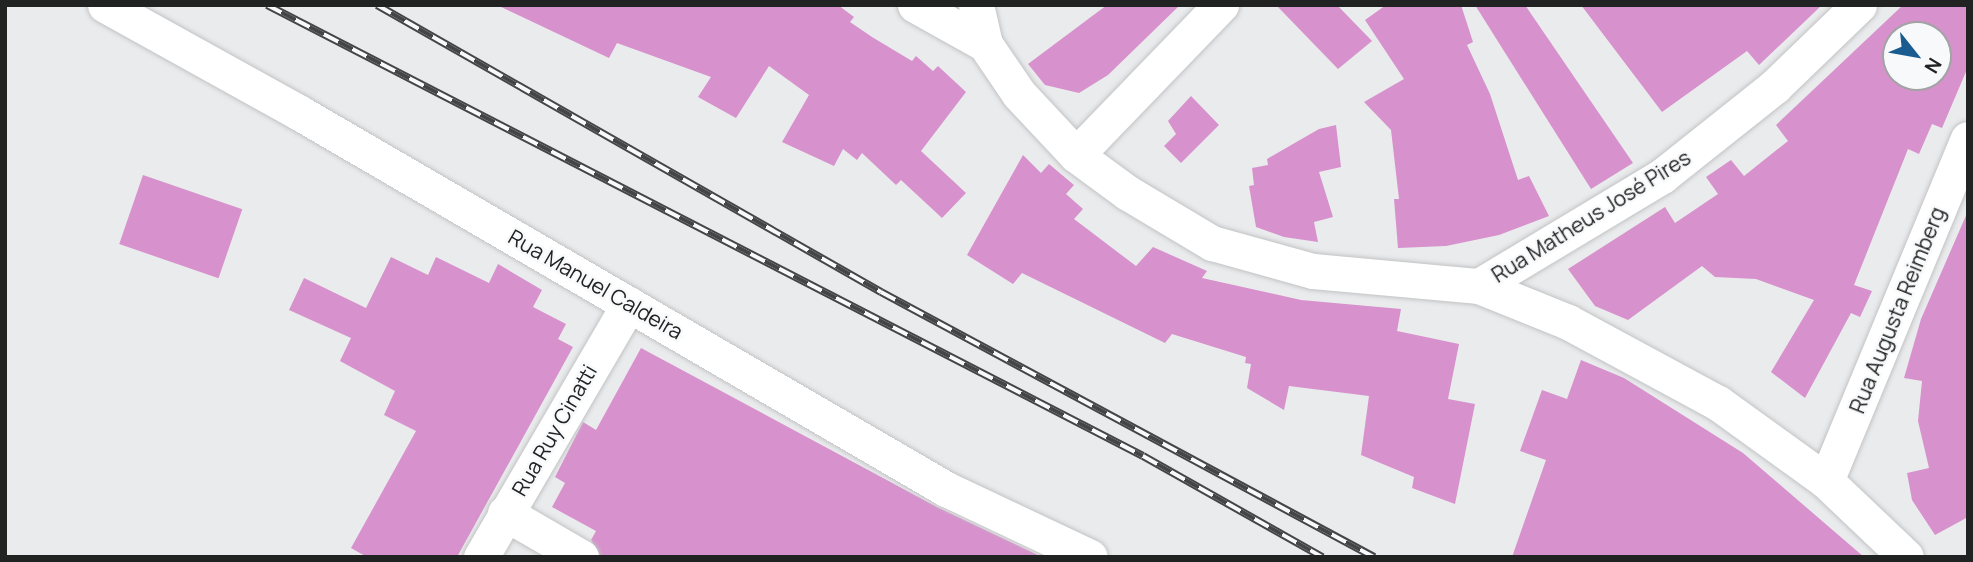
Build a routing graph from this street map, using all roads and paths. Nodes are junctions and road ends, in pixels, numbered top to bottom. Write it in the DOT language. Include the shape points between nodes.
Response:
graph roads {
  1 [pos="105,5"];
  2 [pos="915,5"];
  3 [pos="976,5"];
  4 [pos="1220,5"];
  5 [pos="1859,5"];
  6 [pos="985,44"];
  7 [pos="1968,139"];
  8 [pos="1076,155"];
  9 [pos="1479,286"];
  10 [pos="629,303"];
  11 [pos="1826,481"];
  12 [pos="505,513"];
  13 [pos="481,557"];
  14 [pos="581,557"];
  15 [pos="1090,557"];
  16 [pos="1906,557"];
  1 -- 10 [label="street, Rua Manuel Caldeira"];
  2 -- 6 [label="street"];
  3 -- 6 [label="street"];
  4 -- 8 [label="street"];
  5 -- 9 [label="street, Rua Matheus José Pires" via="1775,86 1662,176"];
  6 -- 8 [label="street" via="1019,94"];
  7 -- 11 [label="street, Rua Augusta Reimberg"];
  8 -- 9 [label="street" via="1128,193 1212,243 1312,271"];
  9 -- 11 [label="street" via="1568,322 1672,376"];
  10 -- 12 [label="street, Rua Ruy Cinatti"];
  10 -- 15 [label="street, Rua Manuel Caldeira" via="946,489"];
  11 -- 16 [label="street"];
  12 -- 13 [label="street, Rua Ruy Cinatti"];
  12 -- 14 [label="street"];
}
